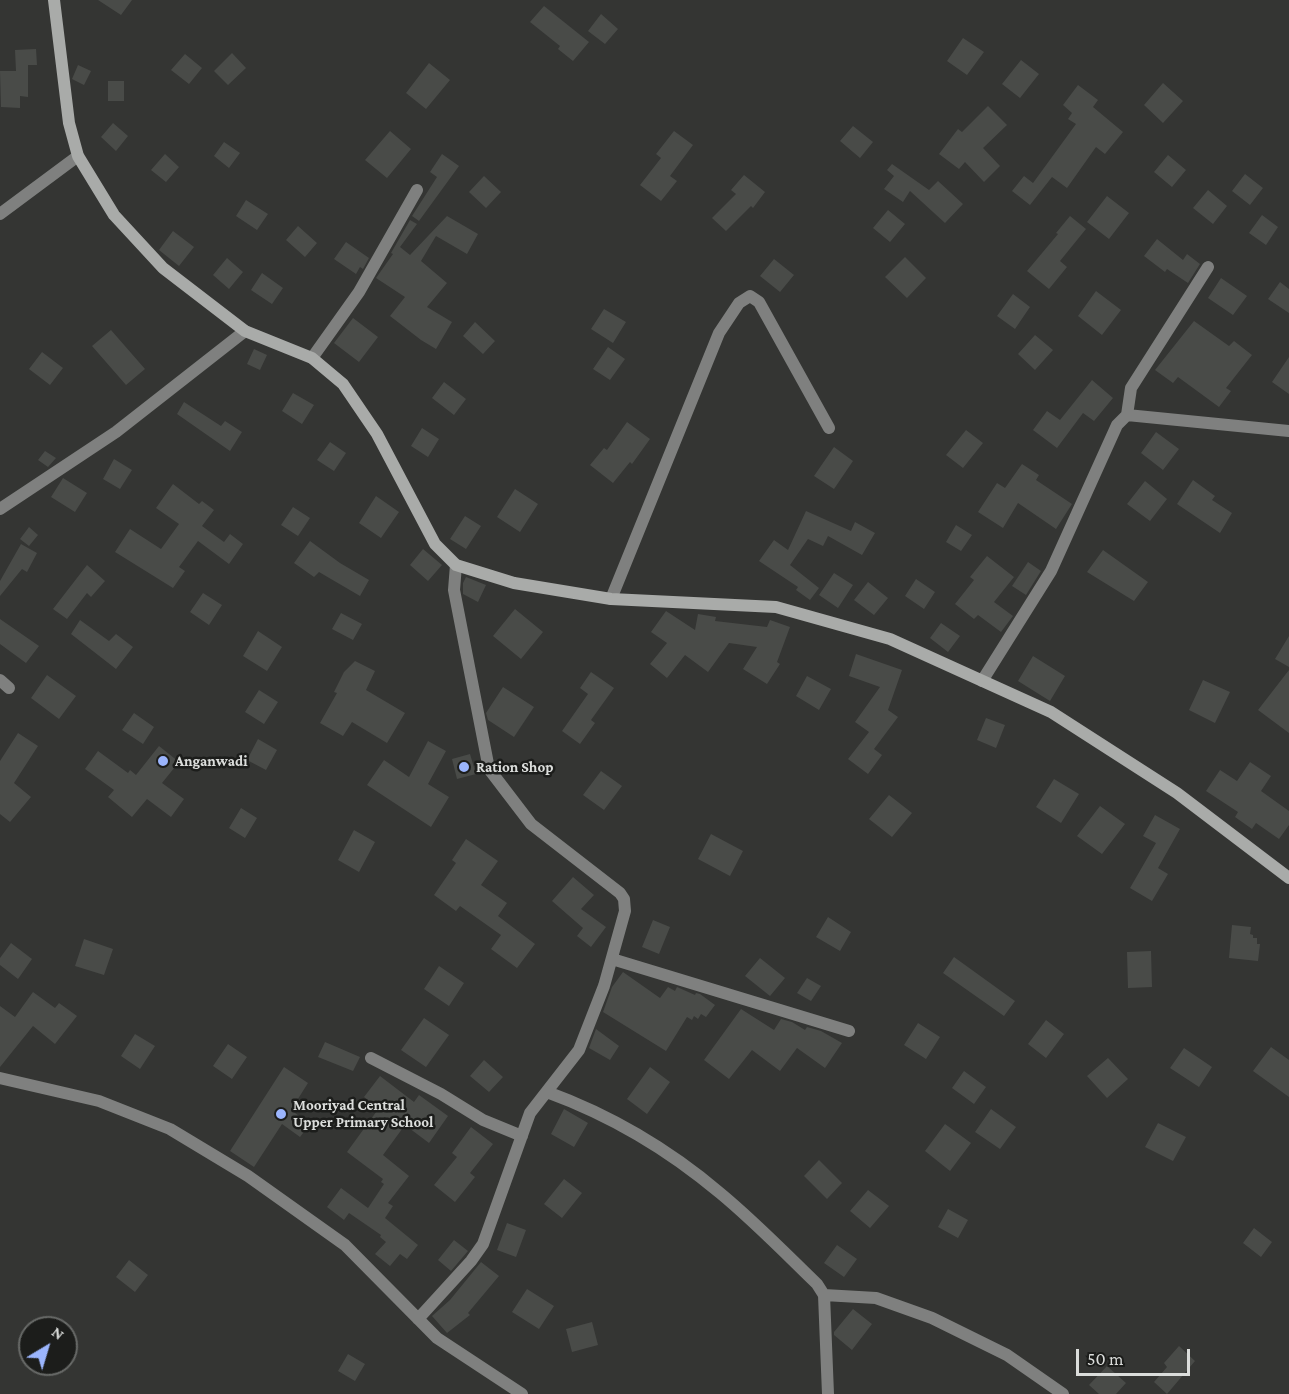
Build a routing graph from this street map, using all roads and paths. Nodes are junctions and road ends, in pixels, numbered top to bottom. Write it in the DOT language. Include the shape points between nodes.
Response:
graph roads {
  1 [pos="54,0"];
  2 [pos="78,156"];
  3 [pos="417,190"];
  4 [pos="0,214"];
  5 [pos="1208,267"];
  6 [pos="245,332"];
  7 [pos="312,358"];
  8 [pos="1127,415"];
  9 [pos="829,428"];
  10 [pos="1289,431"];
  11 [pos="0,509"];
  12 [pos="456,565"];
  13 [pos="611,599"];
  14 [pos="982,681"];
  15 [pos="1289,878"];
  16 [pos="612,959"];
  17 [pos="849,1031"];
  18 [pos="371,1058"];
  19 [pos="0,1078"];
  20 [pos="548,1092"];
  21 [pos="522,1136"];
  22 [pos="824,1295"];
  23 [pos="417,1319"];
  24 [pos="522,1394"];
  25 [pos="828,1394"];
  26 [pos="1063,1394"];
  1 -- 2 [label="main road" via="69,123"];
  2 -- 4 [label="street"];
  2 -- 6 [label="main road" via="114,215 163,268"];
  3 -- 7 [label="street" via="359,292"];
  5 -- 8 [label="street" via="1131,388"];
  6 -- 7 [label="main road"];
  6 -- 11 [label="street" via="116,432"];
  7 -- 12 [label="main road" via="343,384 377,434 435,544"];
  8 -- 10 [label="street"];
  8 -- 14 [label="street" via="1118,425 1051,571"];
  9 -- 13 [label="street" via="759,302 750,296 739,303 719,333"];
  12 -- 13 [label="main road" via="514,583"];
  12 -- 16 [label="street" via="454,590 489,769 531,824 624,899 625,911"];
  13 -- 14 [label="main road" via="776,607 890,639"];
  14 -- 15 [label="main road" via="1051,712 1177,793"];
  16 -- 17 [label="street"];
  16 -- 20 [label="street" via="579,1050"];
  18 -- 21 [label="street"];
  19 -- 23 [label="street" via="99,1101 170,1129 248,1176 345,1245"];
  20 -- 21 [label="street" via="530,1113"];
  20 -- 22 [label="street" via="617,1122 720,1192"];
  21 -- 23 [label="street" via="483,1244"];
  22 -- 25 [label="street"];
  22 -- 26 [label="street" via="876,1298 932,1318 1007,1355"];
  23 -- 24 [label="street" via="437,1338"];
}
